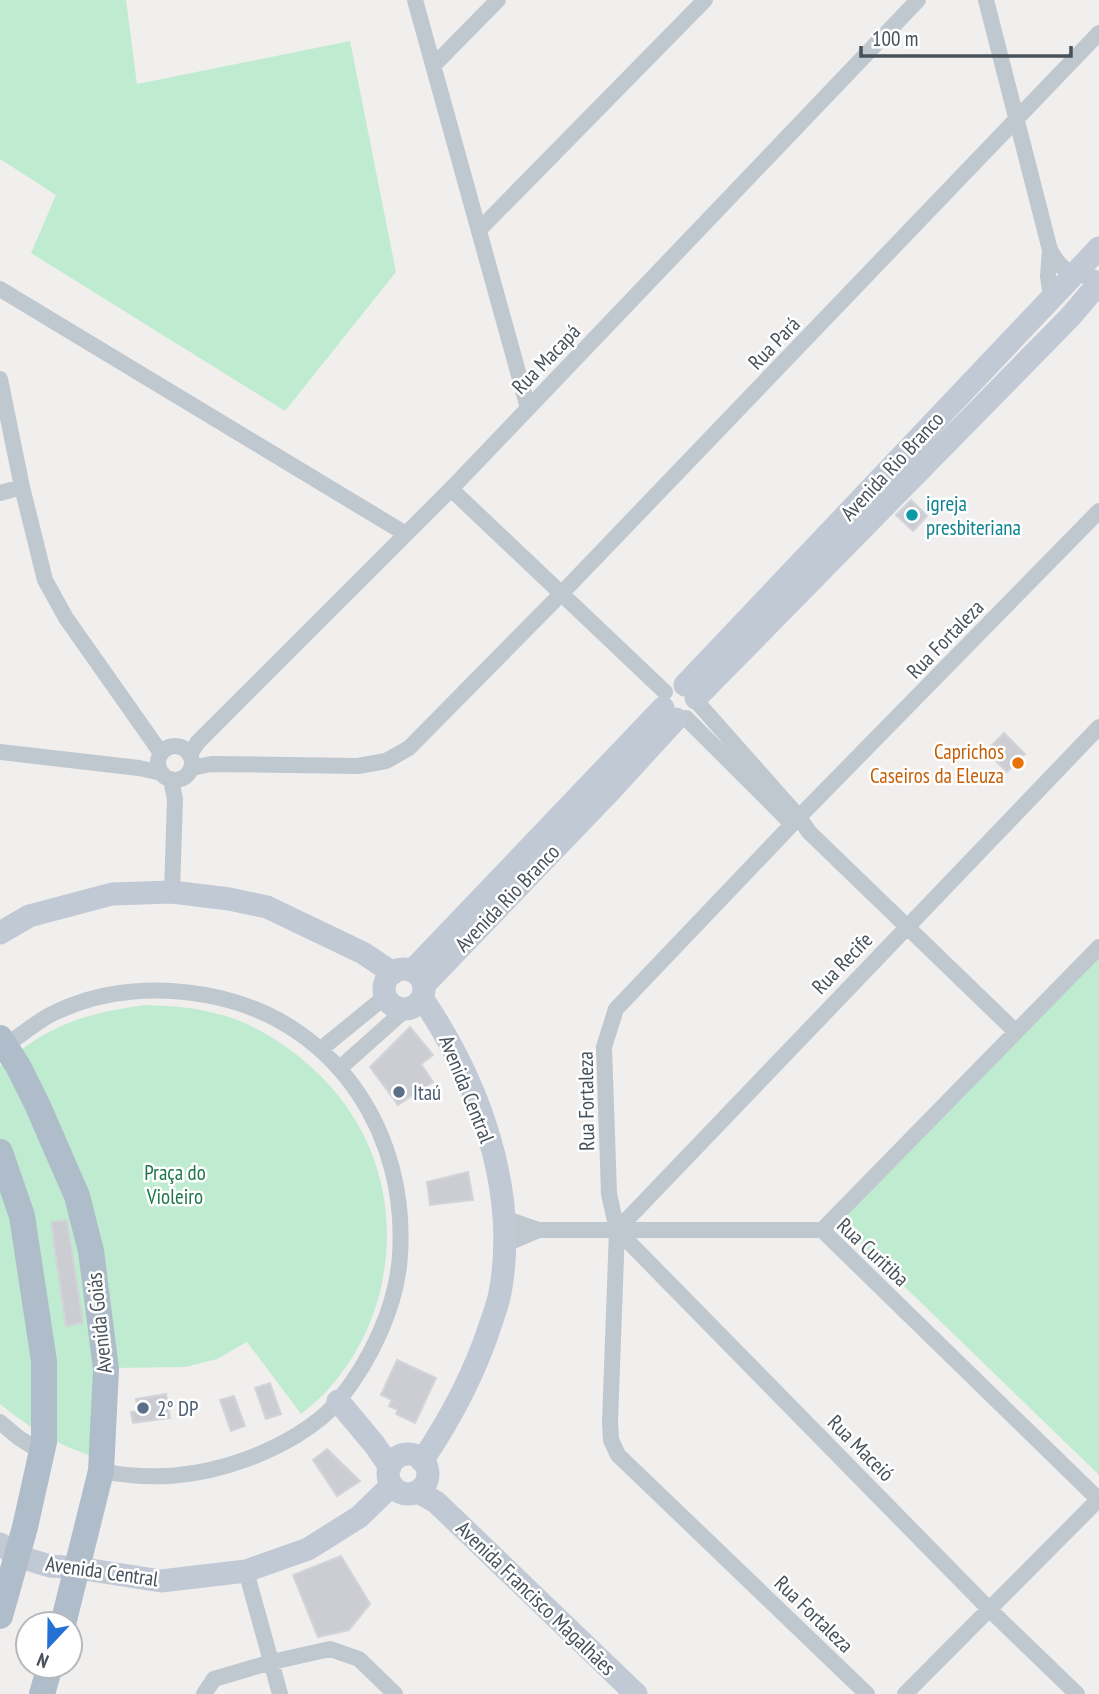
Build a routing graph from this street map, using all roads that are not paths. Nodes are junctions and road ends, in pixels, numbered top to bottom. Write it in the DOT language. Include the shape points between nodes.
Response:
graph roads {
  1 [pos="415,0"];
  2 [pos="498,0"];
  3 [pos="705,0"];
  4 [pos="918,0"];
  5 [pos="986,0"];
  6 [pos="1099,33"];
  7 [pos="434,65"];
  8 [pos="1017,121"];
  9 [pos="479,230"];
  10 [pos="1099,248"];
  11 [pos="1050,250"];
  12 [pos="1074,274"];
  13 [pos="1099,281"];
  14 [pos="0,289"];
  15 [pos="1051,298"];
  16 [pos="0,379"];
  17 [pos="528,408"];
  18 [pos="22,487"];
  19 [pos="451,489"];
  20 [pos="0,493"];
  21 [pos="1099,511"];
  22 [pos="406,534"];
  23 [pos="561,594"];
  24 [pos="681,703"];
  25 [pos="1099,727"];
  26 [pos="0,752"];
  27 [pos="176,759"];
  28 [pos="796,821"];
  29 [pos="172,892"];
  30 [pos="906,926"];
  31 [pos="0,933"];
  32 [pos="1099,947"];
  33 [pos="411,987"];
  34 [pos="386,996"];
  35 [pos="1016,1032"];
  36 [pos="3,1042"];
  37 [pos="321,1049"];
  38 [pos="340,1068"];
  39 [pos="0,1152"];
  40 [pos="504,1218"];
  41 [pos="539,1230"];
  42 [pos="617,1230"];
  43 [pos="822,1230"];
  44 [pos="506,1244"];
  45 [pos="338,1401"];
  46 [pos="0,1422"];
  47 [pos="43,1453"];
  48 [pos="393,1470"];
  49 [pos="102,1471"];
  50 [pos="426,1484"];
  51 [pos="1099,1500"];
  52 [pos="9,1550"];
  53 [pos="78,1568"];
  54 [pos="246,1572"];
  55 [pos="989,1609"];
  56 [pos="68,1610"];
  57 [pos="0,1616"];
  58 [pos="272,1662"];
  59 [pos="204,1694"];
  60 [pos="280,1694"];
  61 [pos="395,1694"];
  62 [pos="636,1694"];
  63 [pos="867,1694"];
  64 [pos="905,1694"];
  65 [pos="1077,1694"];
  1 -- 7 [label="street"];
  2 -- 7 [label="street"];
  3 -- 9 [label="street"];
  4 -- 17 [label="street, Rua Macapá"];
  5 -- 8 [label="street"];
  6 -- 8 [label="street, Rua Pará"];
  7 -- 9 [label="street"];
  8 -- 11 [label="street"];
  8 -- 23 [label="street, Rua Pará"];
  9 -- 17 [label="street"];
  10 -- 12 [label="street, Avenida Rio Branco"];
  11 -- 12 [label="street" via="1059,266"];
  11 -- 15 [label="street"];
  12 -- 13 [label="street"];
  12 -- 15 [label="street, Avenida Rio Branco"];
  13 -- 24 [label="street, Avenida Rio Branco" via="1070,317"];
  14 -- 22 [label="street"];
  15 -- 24 [label="street, Avenida Rio Branco"];
  16 -- 18 [label="street"];
  17 -- 19 [label="street, Rua Macapá"];
  18 -- 20 [label="street"];
  18 -- 27 [label="street" via="46,580 66,618"];
  19 -- 22 [label="street, Rua Macapá"];
  19 -- 23 [label="street"];
  21 -- 28 [label="street, Rua Fortaleza"];
  22 -- 27 [label="street, Rua Macapá"];
  23 -- 24 [label="street"];
  23 -- 27 [label="street, Rua Pará" via="410,748 386,761 358,766 211,764"];
  24 -- 28 [label="street"];
  24 -- 33 [label="street, Avenida Rio Branco" via="611,790"];
  25 -- 30 [label="street, Rua Recife"];
  26 -- 27 [label="street, Rua Pará" via="139,768"];
  27 -- 29 [label="street"];
  28 -- 30 [label="street"];
  28 -- 42 [label="street, Rua Fortaleza" via="616,1009 604,1047 609,1194"];
  29 -- 31 [label="street, Avenida Central" via="112,894 29,916"];
  29 -- 33 [label="street, Avenida Central" via="267,907 363,953"];
  30 -- 35 [label="street"];
  30 -- 42 [label="street, Rua Recife"];
  32 -- 35 [label="street"];
  33 -- 34 [label="street" via="385,983"];
  33 -- 38 [label="street, Avenida Rio Branco"];
  33 -- 40 [label="street, Avenida Central" via="447,1035 484,1118 502,1186"];
  34 -- 37 [label="street"];
  35 -- 43 [label="street"];
  36 -- 37 [label="street" via="70,1006 144,990 242,1003"];
  36 -- 49 [label="main road, Avenida Goiás" via="37,1104 77,1196 91,1251 106,1369"];
  37 -- 38 [label="street"];
  38 -- 45 [label="street" via="366,1103 386,1144 401,1213 393,1296 378,1336"];
  39 -- 47 [label="main road" via="22,1216 44,1361"];
  40 -- 41 [label="street, Rua Curitiba"];
  40 -- 44 [label="street, Avenida Central"];
  41 -- 42 [label="street, Rua Curitiba"];
  41 -- 44 [label="street, Rua Curitiba"];
  42 -- 43 [label="street, Rua Curitiba"];
  42 -- 55 [label="street, Rua Maceió"];
  42 -- 63 [label="street, Rua Fortaleza" via="610,1422 618,1455"];
  43 -- 51 [label="street, Rua Curitiba"];
  44 -- 50 [label="street, Avenida Central" via="500,1295 478,1362 442,1431"];
  45 -- 48 [label="street"];
  45 -- 49 [label="street" via="276,1446 228,1466 163,1478"];
  46 -- 47 [label="street"];
  47 -- 52 [label="main road"];
  48 -- 50 [label="street" via="404,1494"];
  48 -- 50 [label="street" via="411,1455"];
  48 -- 54 [label="street, Avenida Central" via="359,1517 307,1549"];
  49 -- 53 [label="main road, Avenida Goiás"];
  50 -- 62 [label="street, Avenida Francisco Magalhães"];
  51 -- 55 [label="street"];
  52 -- 53 [label="street, Avenida Central" via="50,1566"];
  52 -- 57 [label="main road"];
  53 -- 54 [label="street, Avenida Central" via="161,1581"];
  53 -- 56 [label="main road, Avenida Goiás"];
  54 -- 58 [label="street"];
  55 -- 64 [label="street"];
  55 -- 65 [label="street, Rua Maceió"];
  58 -- 59 [label="street" via="214,1679"];
  58 -- 60 [label="street"];
  58 -- 61 [label="street" via="330,1649 359,1660"];
}
